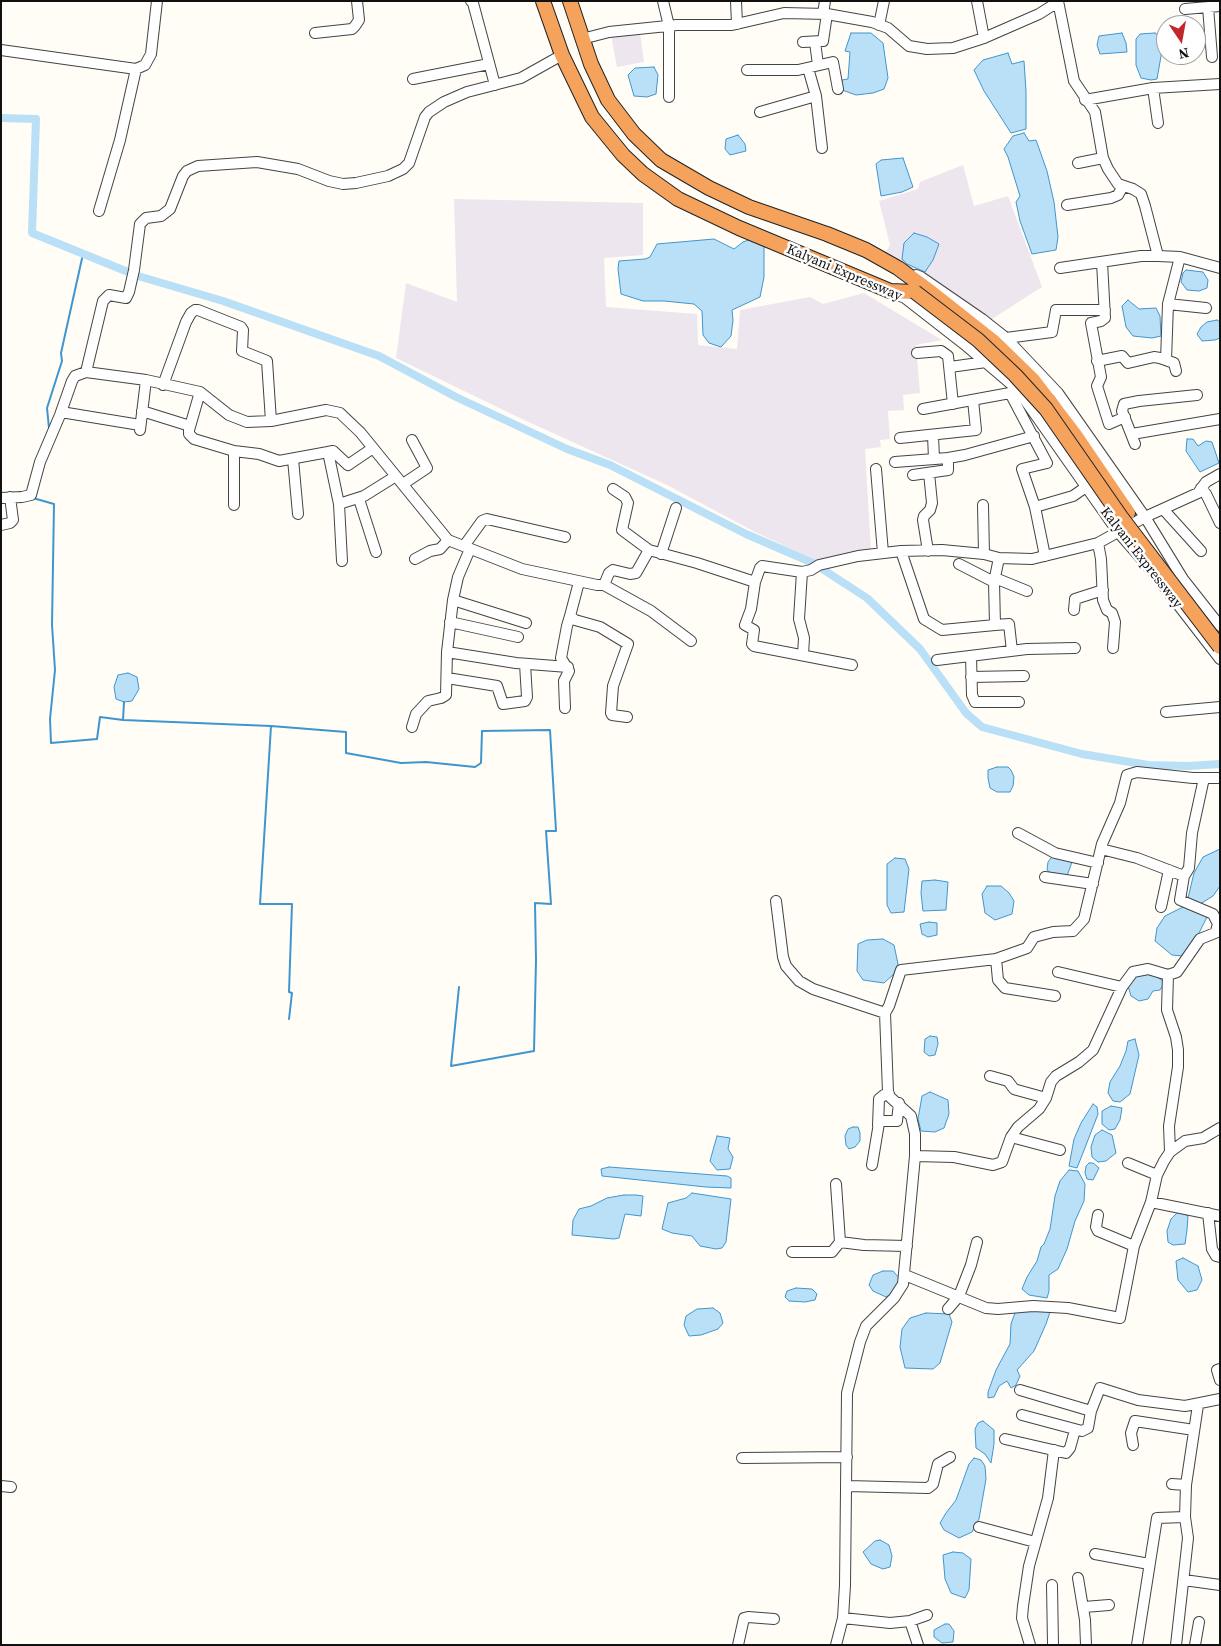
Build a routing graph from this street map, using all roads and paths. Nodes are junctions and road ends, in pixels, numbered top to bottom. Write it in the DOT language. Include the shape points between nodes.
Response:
graph roads {
  1 [pos="157,1"];
  2 [pos="357,1"];
  3 [pos="471,1"];
  4 [pos="543,1"];
  5 [pos="570,1"];
  6 [pos="663,1"];
  7 [pos="736,1"];
  8 [pos="795,1"];
  9 [pos="825,1"];
  10 [pos="884,1"];
  11 [pos="977,1"];
  12 [pos="1058,2"];
  13 [pos="1220,6"];
  14 [pos="1208,7"];
  15 [pos="1185,9"];
  16 [pos="794,13"];
  17 [pos="825,14"];
  18 [pos="737,24"];
  19 [pos="879,25"];
  20 [pos="669,26"];
  21 [pos="315,33"];
  22 [pos="984,38"];
  23 [pos="582,40"];
  24 [pos="803,42"];
  25 [pos="815,42"];
  26 [pos="1,50"];
  27 [pos="562,54"];
  28 [pos="1212,57"];
  29 [pos="488,64"];
  30 [pos="813,66"];
  31 [pos="136,69"];
  32 [pos="746,70"];
  33 [pos="413,79"];
  34 [pos="1220,84"];
  35 [pos="495,85"];
  36 [pos="1153,88"];
  37 [pos="838,89"];
  38 [pos="816,96"];
  39 [pos="669,97"];
  40 [pos="1085,100"];
  41 [pos="760,112"];
  42 [pos="1158,123"];
  43 [pos="822,148"];
  44 [pos="1103,158"];
  45 [pos="1078,163"];
  46 [pos="1123,186"];
  47 [pos="1066,205"];
  48 [pos="99,211"];
  49 [pos="1158,256"];
  50 [pos="1180,257"];
  51 [pos="1102,262"];
  52 [pos="898,268"];
  53 [pos="1060,268"];
  54 [pos="1220,268"];
  55 [pos="890,291"];
  56 [pos="1168,304"];
  57 [pos="1206,308"];
  58 [pos="1105,310"];
  59 [pos="1006,338"];
  60 [pos="917,353"];
  61 [pos="1166,360"];
  62 [pos="1097,361"];
  63 [pos="986,362"];
  64 [pos="950,367"];
  65 [pos="1176,371"];
  66 [pos="86,372"];
  67 [pos="146,380"];
  68 [pos="163,384"];
  69 [pos="1014,391"];
  70 [pos="200,392"];
  71 [pos="1197,395"];
  72 [pos="973,400"];
  73 [pos="954,404"];
  74 [pos="923,409"];
  75 [pos="142,410"];
  76 [pos="61,412"];
  77 [pos="1125,417"];
  78 [pos="1220,419"];
  79 [pos="271,421"];
  80 [pos="190,426"];
  81 [pos="933,435"];
  82 [pos="1034,436"];
  83 [pos="900,438"];
  84 [pos="412,440"];
  85 [pos="373,448"];
  86 [pos="234,451"];
  87 [pos="328,452"];
  88 [pos="948,458"];
  89 [pos="293,459"];
  90 [pos="934,459"];
  91 [pos="894,462"];
  92 [pos="876,469"];
  93 [pos="929,472"];
  94 [pos="1220,474"];
  95 [pos="913,475"];
  96 [pos="396,476"];
  97 [pos="404,484"];
  98 [pos="1086,487"];
  99 [pos="1201,488"];
  100 [pos="613,489"];
  101 [pos="6,498"];
  102 [pos="359,499"];
  103 [pos="338,504"];
  104 [pos="234,505"];
  105 [pos="983,505"];
  106 [pos="1035,507"];
  107 [pos="676,508"];
  108 [pos="1163,509"];
  109 [pos="298,514"];
  110 [pos="1142,519"];
  111 [pos="1220,524"];
  112 [pos="1,525"];
  113 [pos="1118,532"];
  114 [pos="565,537"];
  115 [pos="448,540"];
  116 [pos="1098,543"];
  117 [pos="467,548"];
  118 [pos="649,550"];
  119 [pos="901,551"];
  120 [pos="928,551"];
  121 [pos="1200,551"];
  122 [pos="376,552"];
  123 [pos="882,553"];
  124 [pos="661,554"];
  125 [pos="984,554"];
  126 [pos="1045,556"];
  127 [pos="999,558"];
  128 [pos="415,559"];
  129 [pos="342,561"];
  130 [pos="958,564"];
  131 [pos="811,569"];
  132 [pos="995,580"];
  133 [pos="579,582"];
  134 [pos="755,582"];
  135 [pos="604,585"];
  136 [pos="1103,590"];
  137 [pos="1027,591"];
  138 [pos="453,600"];
  139 [pos="1074,610"];
  140 [pos="570,616"];
  141 [pos="450,622"];
  142 [pos="526,623"];
  143 [pos="995,625"];
  144 [pos="1220,626"];
  145 [pos="518,637"];
  146 [pos="1220,640"];
  147 [pos="691,641"];
  148 [pos="1220,646"];
  149 [pos="1075,648"];
  150 [pos="1113,648"];
  151 [pos="1012,650"];
  152 [pos="447,652"];
  153 [pos="804,656"];
  154 [pos="970,656"];
  155 [pos="1220,659"];
  156 [pos="937,660"];
  157 [pos="525,664"];
  158 [pos="852,666"];
  159 [pos="568,667"];
  160 [pos="1024,676"];
  161 [pos="971,677"];
  162 [pos="447,678"];
  163 [pos="1019,702"];
  164 [pos="1220,707"];
  165 [pos="565,708"];
  166 [pos="1166,712"];
  167 [pos="627,717"];
  168 [pos="412,727"];
  169 [pos="1204,778"];
  170 [pos="1220,778"];
  171 [pos="1018,834"];
  172 [pos="1101,849"];
  173 [pos="1098,863"];
  174 [pos="1169,870"];
  175 [pos="1184,876"];
  176 [pos="1044,877"];
  177 [pos="1092,884"];
  178 [pos="776,901"];
  179 [pos="1161,907"];
  180 [pos="1218,931"];
  181 [pos="996,959"];
  182 [pos="1058,972"];
  183 [pos="1168,975"];
  184 [pos="1122,987"];
  185 [pos="1055,996"];
  186 [pos="885,1013"];
  187 [pos="990,1076"];
  188 [pos="889,1094"];
  189 [pos="1046,1098"];
  190 [pos="899,1104"];
  191 [pos="878,1126"];
  192 [pos="1220,1128"];
  193 [pos="1011,1137"];
  194 [pos="1060,1150"];
  195 [pos="1170,1152"];
  196 [pos="915,1156"];
  197 [pos="1128,1163"];
  198 [pos="872,1165"];
  199 [pos="1158,1175"];
  200 [pos="836,1184"];
  201 [pos="1151,1202"];
  202 [pos="1208,1213"];
  203 [pos="1098,1216"];
  204 [pos="1220,1216"];
  205 [pos="840,1242"];
  206 [pos="977,1242"];
  207 [pos="907,1246"];
  208 [pos="1134,1246"];
  209 [pos="792,1252"];
  210 [pos="1220,1256"];
  211 [pos="905,1274"];
  212 [pos="959,1296"];
  213 [pos="948,1309"];
  214 [pos="1220,1369"];
  215 [pos="1220,1380"];
  216 [pos="1020,1390"];
  217 [pos="1220,1399"];
  218 [pos="1198,1405"];
  219 [pos="1091,1411"];
  220 [pos="1022,1415"];
  221 [pos="1075,1430"];
  222 [pos="1194,1430"];
  223 [pos="1004,1438"];
  224 [pos="1132,1445"];
  225 [pos="1054,1450"];
  226 [pos="950,1456"];
  227 [pos="847,1457"];
  228 [pos="742,1458"];
  229 [pos="1172,1484"];
  230 [pos="1186,1485"];
  231 [pos="847,1486"];
  232 [pos="1185,1517"];
  233 [pos="979,1527"];
  234 [pos="1035,1542"];
  235 [pos="1095,1554"];
  236 [pos="1149,1564"];
  237 [pos="1078,1578"];
  238 [pos="1184,1580"];
  239 [pos="1052,1585"];
  240 [pos="1220,1585"];
  241 [pos="1109,1605"];
  242 [pos="1084,1607"];
  243 [pos="927,1615"];
  244 [pos="843,1618"];
  245 [pos="774,1619"];
  246 [pos="910,1620"];
  247 [pos="1199,1622"];
  248 [pos="837,1644"];
  249 [pos="738,1645"];
  250 [pos="848,1645"];
  251 [pos="918,1645"];
  252 [pos="1030,1645"];
  253 [pos="1053,1645"];
  254 [pos="1086,1645"];
  255 [pos="1138,1645"];
  256 [pos="1176,1645"];
  257 [pos="1195,1645"];
  1 -- 31 [label="street" via="151,54 145,65"];
  2 -- 21 [label="street" via="359,20 355,26"];
  3 -- 29 [label="street"];
  4 -- 27 [label="highway, Kalyani Expressway"];
  5 -- 23 [label="highway, Kalyani Expressway"];
  6 -- 20 [label="street"];
  7 -- 18 [label="street"];
  8 -- 16 [label="street"];
  9 -- 17 [label="street"];
  10 -- 19 [label="street"];
  11 -- 22 [label="street"];
  12 -- 22 [label="street"];
  12 -- 40 [label="street" via="1074,81"];
  13 -- 14 [label="street"];
  14 -- 15 [label="street"];
  14 -- 28 [label="street"];
  16 -- 17 [label="street"];
  16 -- 18 [label="street"];
  17 -- 19 [label="street"];
  17 -- 25 [label="street" via="822,41"];
  18 -- 20 [label="street"];
  19 -- 22 [label="street" via="888,28 909,46 927,49 953,48"];
  20 -- 23 [label="street" via="609,32"];
  20 -- 39 [label="street"];
  23 -- 52 [label="highway, Kalyani Expressway" via="608,100 634,134 661,160 749,207 827,234"];
  24 -- 25 [label="street"];
  25 -- 30 [label="street"];
  26 -- 31 [label="street"];
  27 -- 35 [label="street" via="521,78"];
  27 -- 55 [label="highway, Kalyani Expressway" via="592,116 643,174 678,199 739,228"];
  29 -- 33 [label="street"];
  29 -- 35 [label="street"];
  30 -- 32 [label="street" via="798,70"];
  30 -- 37 [label="street" via="834,63"];
  30 -- 38 [label="street"];
  31 -- 48 [label="street"];
  34 -- 36 [label="street"];
  35 -- 66 [label="street" via="456,96 429,112 409,163 388,176 343,184 298,169 257,162 187,171 170,209 161,216 146,218 140,224 130,292 126,298 108,295 103,300"];
  36 -- 40 [label="street"];
  36 -- 42 [label="street"];
  38 -- 41 [label="street"];
  38 -- 43 [label="street"];
  40 -- 44 [label="street" via="1094,112"];
  44 -- 45 [label="street"];
  44 -- 46 [label="street" via="1118,184"];
  46 -- 47 [label="street" via="1118,195 1110,198"];
  46 -- 49 [label="street" via="1141,194"];
  49 -- 50 [label="street"];
  49 -- 51 [label="street"];
  50 -- 54 [label="street"];
  50 -- 56 [label="street"];
  51 -- 53 [label="street"];
  51 -- 58 [label="street"];
  52 -- 59 [label="street, Kalyani Expressway" via="921,277"];
  52 -- 146 [label="highway, Kalyani Expressway" via="994,342 1033,380"];
  55 -- 63 [label="street, Kalyani Expressway" via="905,298"];
  55 -- 148 [label="highway, Kalyani Expressway, bridge" via="915,292 978,340 1015,375 1046,409 1122,517"];
  56 -- 57 [label="street"];
  56 -- 61 [label="street"];
  58 -- 59 [label="street" via="1056,310 1052,332"];
  58 -- 62 [label="street" via="1104,319 1091,322"];
  59 -- 110 [label="street, Kalyani Expressway" via="1058,393"];
  60 -- 64 [label="street" via="946,353"];
  61 -- 62 [label="street" via="1154,357 1128,362 1122,356"];
  61 -- 65 [label="street" via="1174,362"];
  62 -- 77 [label="street" via="1100,377 1097,386 1109,424"];
  63 -- 64 [label="street"];
  63 -- 69 [label="street, Kalyani Expressway"];
  64 -- 73 [label="street"];
  66 -- 67 [label="street"];
  66 -- 76 [label="street" via="72,380"];
  67 -- 68 [label="street"];
  67 -- 75 [label="street"];
  68 -- 70 [label="street"];
  68 -- 79 [label="street" via="186,322 191,313 198,310 241,327 242,351 266,361"];
  69 -- 72 [label="street"];
  69 -- 82 [label="street"];
  69 -- 98 [label="street, Kalyani Expressway"];
  70 -- 79 [label="street" via="235,418 247,422"];
  70 -- 80 [label="street"];
  71 -- 77 [label="street" via="1130,402 1124,404 1122,411"];
  72 -- 73 [label="street"];
  72 -- 81 [label="street" via="976,430"];
  73 -- 74 [label="street"];
  75 -- 76 [label="street" via="140,428"];
  75 -- 80 [label="street"];
  76 -- 101 [label="street" via="30,494"];
  77 -- 78 [label="street" via="1133,439"];
  79 -- 85 [label="street" via="334,411 345,416"];
  80 -- 86 [label="street" via="189,432 194,439"];
  81 -- 83 [label="street"];
  81 -- 90 [label="street"];
  82 -- 88 [label="street"];
  82 -- 106 [label="street" via="1047,463 1022,469"];
  84 -- 97 [label="street" via="427,468"];
  85 -- 87 [label="street" via="348,465 333,451"];
  85 -- 96 [label="street"];
  86 -- 89 [label="street" via="279,461"];
  86 -- 104 [label="street"];
  87 -- 89 [label="street"];
  87 -- 103 [label="street"];
  88 -- 90 [label="street"];
  88 -- 93 [label="street" via="948,470"];
  89 -- 109 [label="street"];
  90 -- 91 [label="street"];
  92 -- 123 [label="street"];
  93 -- 95 [label="street"];
  93 -- 120 [label="street" via="932,503 923,520"];
  94 -- 99 [label="street"];
  96 -- 97 [label="street"];
  96 -- 102 [label="street"];
  97 -- 115 [label="street"];
  98 -- 106 [label="street" via="1073,496"];
  98 -- 113 [label="street, Kalyani Expressway"];
  99 -- 108 [label="street" via="1198,493"];
  99 -- 111 [label="street"];
  100 -- 118 [label="street" via="628,503 622,530"];
  101 -- 112 [label="street" via="12,520"];
  102 -- 103 [label="street"];
  102 -- 122 [label="street"];
  103 -- 129 [label="street"];
  105 -- 125 [label="street"];
  106 -- 126 [label="street"];
  107 -- 124 [label="street"];
  108 -- 110 [label="street"];
  108 -- 121 [label="street"];
  110 -- 113 [label="street"];
  110 -- 144 [label="street, Kalyani Expressway"];
  113 -- 116 [label="street"];
  113 -- 155 [label="street, Kalyani Expressway"];
  114 -- 117 [label="street" via="487,519 482,521"];
  115 -- 117 [label="street"];
  115 -- 128 [label="street" via="440,549 430,550"];
  116 -- 126 [label="street"];
  116 -- 136 [label="street"];
  117 -- 133 [label="street" via="522,569"];
  117 -- 138 [label="street"];
  118 -- 124 [label="street"];
  118 -- 135 [label="street" via="636,573 611,571"];
  119 -- 120 [label="street"];
  119 -- 123 [label="street"];
  119 -- 143 [label="street" via="924,619 942,630"];
  120 -- 125 [label="street"];
  123 -- 131 [label="street"];
  124 -- 134 [label="street"];
  125 -- 127 [label="street"];
  126 -- 127 [label="street"];
  127 -- 132 [label="street"];
  130 -- 132 [label="street"];
  131 -- 134 [label="street" via="762,566"];
  131 -- 153 [label="street" via="799,619"];
  132 -- 137 [label="street"];
  132 -- 143 [label="street"];
  133 -- 135 [label="street"];
  133 -- 140 [label="street"];
  134 -- 153 [label="street" via="751,611 745,625 754,630 753,645"];
  135 -- 147 [label="street" via="651,611"];
  136 -- 139 [label="street" via="1075,599"];
  136 -- 150 [label="street" via="1107,610 1116,622"];
  138 -- 141 [label="street"];
  138 -- 142 [label="street"];
  140 -- 159 [label="street" via="561,658"];
  140 -- 167 [label="street" via="627,643 613,686 611,713 612,716"];
  141 -- 145 [label="street"];
  141 -- 152 [label="street"];
  143 -- 151 [label="street" via="1009,624"];
  149 -- 151 [label="street"];
  151 -- 154 [label="street"];
  152 -- 157 [label="street"];
  152 -- 162 [label="street"];
  153 -- 158 [label="street"];
  154 -- 156 [label="street"];
  154 -- 161 [label="street"];
  157 -- 159 [label="street"];
  157 -- 162 [label="street" via="528,697 525,701 503,704 498,687"];
  159 -- 165 [label="street" via="564,680"];
  160 -- 161 [label="street"];
  161 -- 163 [label="street" via="975,702"];
  162 -- 168 [label="street" via="445,696 428,701 416,714"];
  164 -- 166 [label="street"];
  169 -- 170 [label="street"];
  169 -- 172 [label="street" via="1137,772 1127,775 1120,803"];
  169 -- 175 [label="street" via="1192,832 1189,868"];
  171 -- 173 [label="street" via="1055,853"];
  172 -- 173 [label="street"];
  172 -- 174 [label="street"];
  173 -- 177 [label="street"];
  174 -- 175 [label="street"];
  174 -- 179 [label="street"];
  175 -- 180 [label="street" via="1180,900 1213,914"];
  176 -- 177 [label="street"];
  177 -- 181 [label="street" via="1084,919 1073,931 1034,937 1027,948"];
  178 -- 186 [label="street" via="786,966 799,981 813,989"];
  180 -- 183 [label="street" via="1200,939 1177,972"];
  181 -- 185 [label="street" via="998,980 1005,988"];
  181 -- 186 [label="street" via="901,970"];
  182 -- 184 [label="street"];
  183 -- 184 [label="street" via="1148,968 1133,972"];
  183 -- 195 [label="street" via="1167,1010 1178,1050 1169,1126"];
  184 -- 189 [label="street" via="1093,1050 1056,1076"];
  186 -- 188 [label="street"];
  187 -- 189 [label="street" via="1008,1081 1014,1089"];
  188 -- 190 [label="street"];
  188 -- 191 [label="street" via="879,1099"];
  189 -- 193 [label="street"];
  190 -- 191 [label="street" via="897,1121 882,1122"];
  190 -- 196 [label="street" via="913,1124"];
  191 -- 198 [label="street"];
  192 -- 195 [label="street" via="1203,1138 1185,1142"];
  193 -- 194 [label="street"];
  193 -- 196 [label="street" via="1004,1159 993,1165 954,1157"];
  195 -- 199 [label="street"];
  196 -- 207 [label="street"];
  197 -- 199 [label="street"];
  199 -- 201 [label="street"];
  200 -- 205 [label="street"];
  201 -- 202 [label="street"];
  201 -- 208 [label="street"];
  202 -- 204 [label="street"];
  202 -- 210 [label="street" via="1212,1249 1216,1256"];
  203 -- 208 [label="street" via="1098,1232"];
  205 -- 207 [label="street"];
  205 -- 209 [label="street" via="832,1252"];
  206 -- 212 [label="street"];
  207 -- 211 [label="street"];
  208 -- 212 [label="street" via="1120,1318 1068,1308 986,1308"];
  211 -- 212 [label="street"];
  211 -- 227 [label="street" via="899,1291 870,1321 860,1342 847,1393"];
  212 -- 213 [label="street"];
  214 -- 215 [label="street" via="1217,1370"];
  216 -- 219 [label="street"];
  217 -- 218 [label="street"];
  218 -- 219 [label="street" via="1138,1400 1102,1388"];
  218 -- 222 [label="street"];
  219 -- 221 [label="street" via="1088,1428"];
  220 -- 221 [label="street"];
  221 -- 225 [label="street" via="1067,1452"];
  222 -- 224 [label="street" via="1135,1422 1131,1433"];
  222 -- 230 [label="street"];
  223 -- 225 [label="street"];
  225 -- 234 [label="street" via="1048,1498"];
  226 -- 231 [label="street" via="938,1464 934,1484 928,1488"];
  227 -- 228 [label="street"];
  227 -- 231 [label="street"];
  229 -- 230 [label="street"];
  230 -- 232 [label="street"];
  231 -- 244 [label="street"];
  232 -- 236 [label="street" via="1157,1518"];
  232 -- 238 [label="street" via="1188,1532"];
  233 -- 234 [label="street"];
  234 -- 252 [label="street" via="1022,1612"];
  235 -- 236 [label="street"];
  236 -- 255 [label="street"];
  237 -- 242 [label="street"];
  238 -- 240 [label="street"];
  238 -- 256 [label="street"];
  239 -- 253 [label="street"];
  241 -- 242 [label="street"];
  242 -- 254 [label="street"];
  243 -- 246 [label="street"];
  244 -- 246 [label="street" via="890,1624"];
  244 -- 248 [label="street"];
  245 -- 249 [label="street" via="744,1618"];
  246 -- 251 [label="street"];
  247 -- 257 [label="street"];
  248 -- 250 [label="street"];
}
